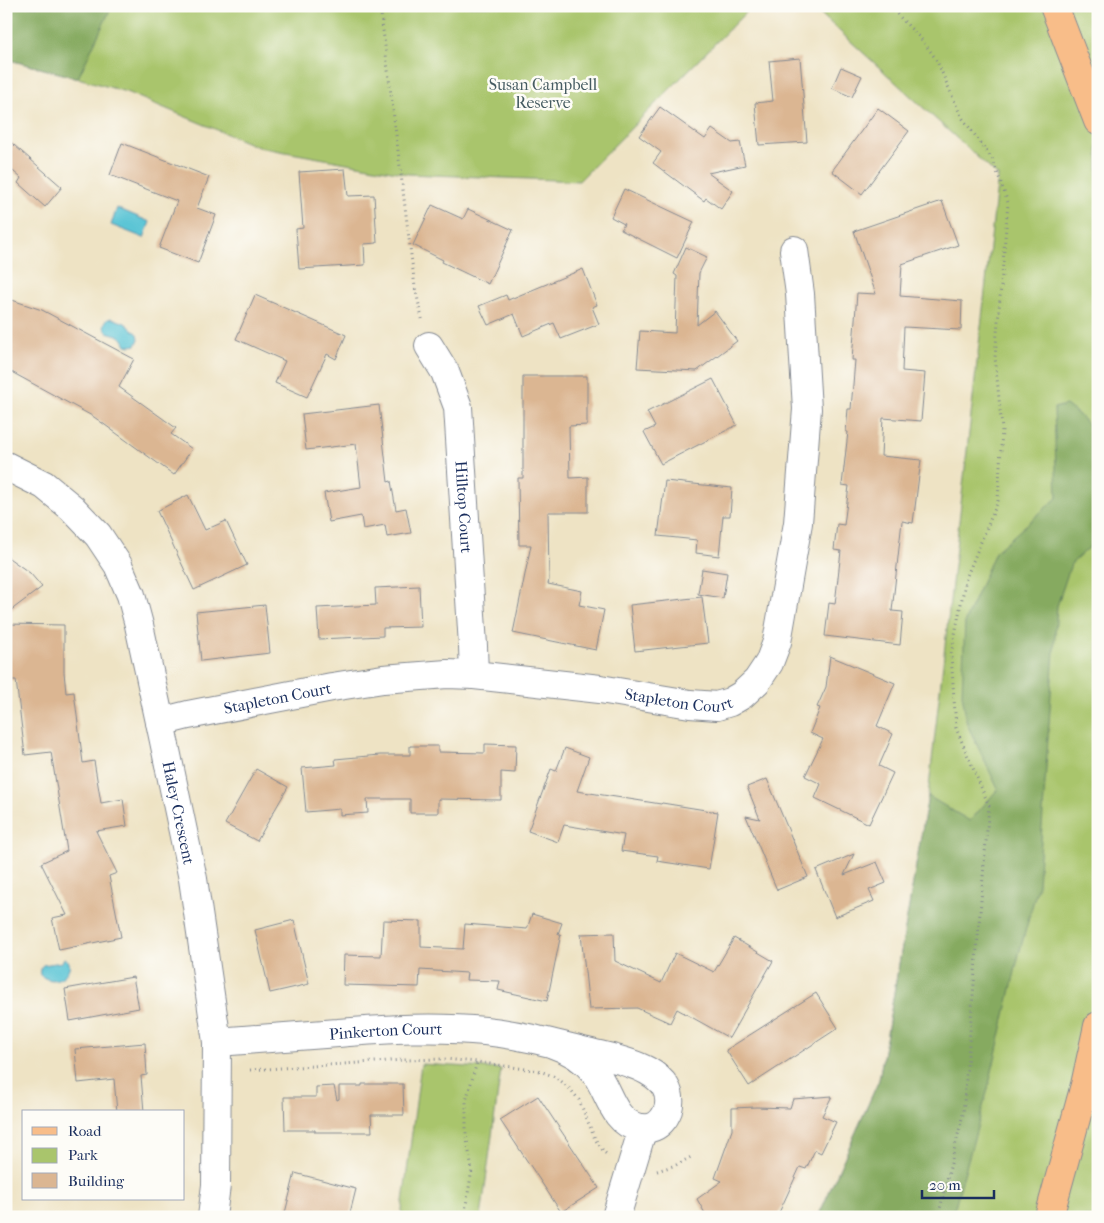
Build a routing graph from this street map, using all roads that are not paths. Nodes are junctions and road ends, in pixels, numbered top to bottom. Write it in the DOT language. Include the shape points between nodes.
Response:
graph roads {
  1 [pos="1054,6"];
  2 [pos="1098,120"];
  3 [pos="794,250"];
  4 [pos="429,346"];
  5 [pos="6,466"];
  6 [pos="474,675"];
  7 [pos="160,722"];
  8 [pos="1098,1026"];
  9 [pos="217,1042"];
  10 [pos="553,1044"];
  11 [pos="643,1128"];
  12 [pos="212,1217"];
  13 [pos="616,1217"];
  14 [pos="1049,1217"];
  1 -- 2 [label="main road"];
  3 -- 6 [label="street, Stapleton Court" via="807,409 798,523 777,642 757,682 742,695 717,706"];
  4 -- 6 [label="street, Hilltop Court" via="458,407"];
  5 -- 7 [label="street, Haley Crescent" via="44,485 72,508 98,535 118,565 131,595"];
  6 -- 7 [label="street, Stapleton Court" via="383,679"];
  7 -- 9 [label="street, Haley Crescent" via="193,879"];
  8 -- 14 [label="main road"];
  9 -- 10 [label="street, Pinkerton Court" via="431,1028 486,1031"];
  9 -- 12 [label="street, Haley Crescent" via="216,1185"];
  10 -- 11 [label="street, Pinkerton Court" via="590,1067 621,1118"];
  10 -- 11 [label="street, Pinkerton Court" via="613,1058 638,1066 657,1077 667,1089 668,1107 661,1122"];
  11 -- 13 [label="street"];
}
